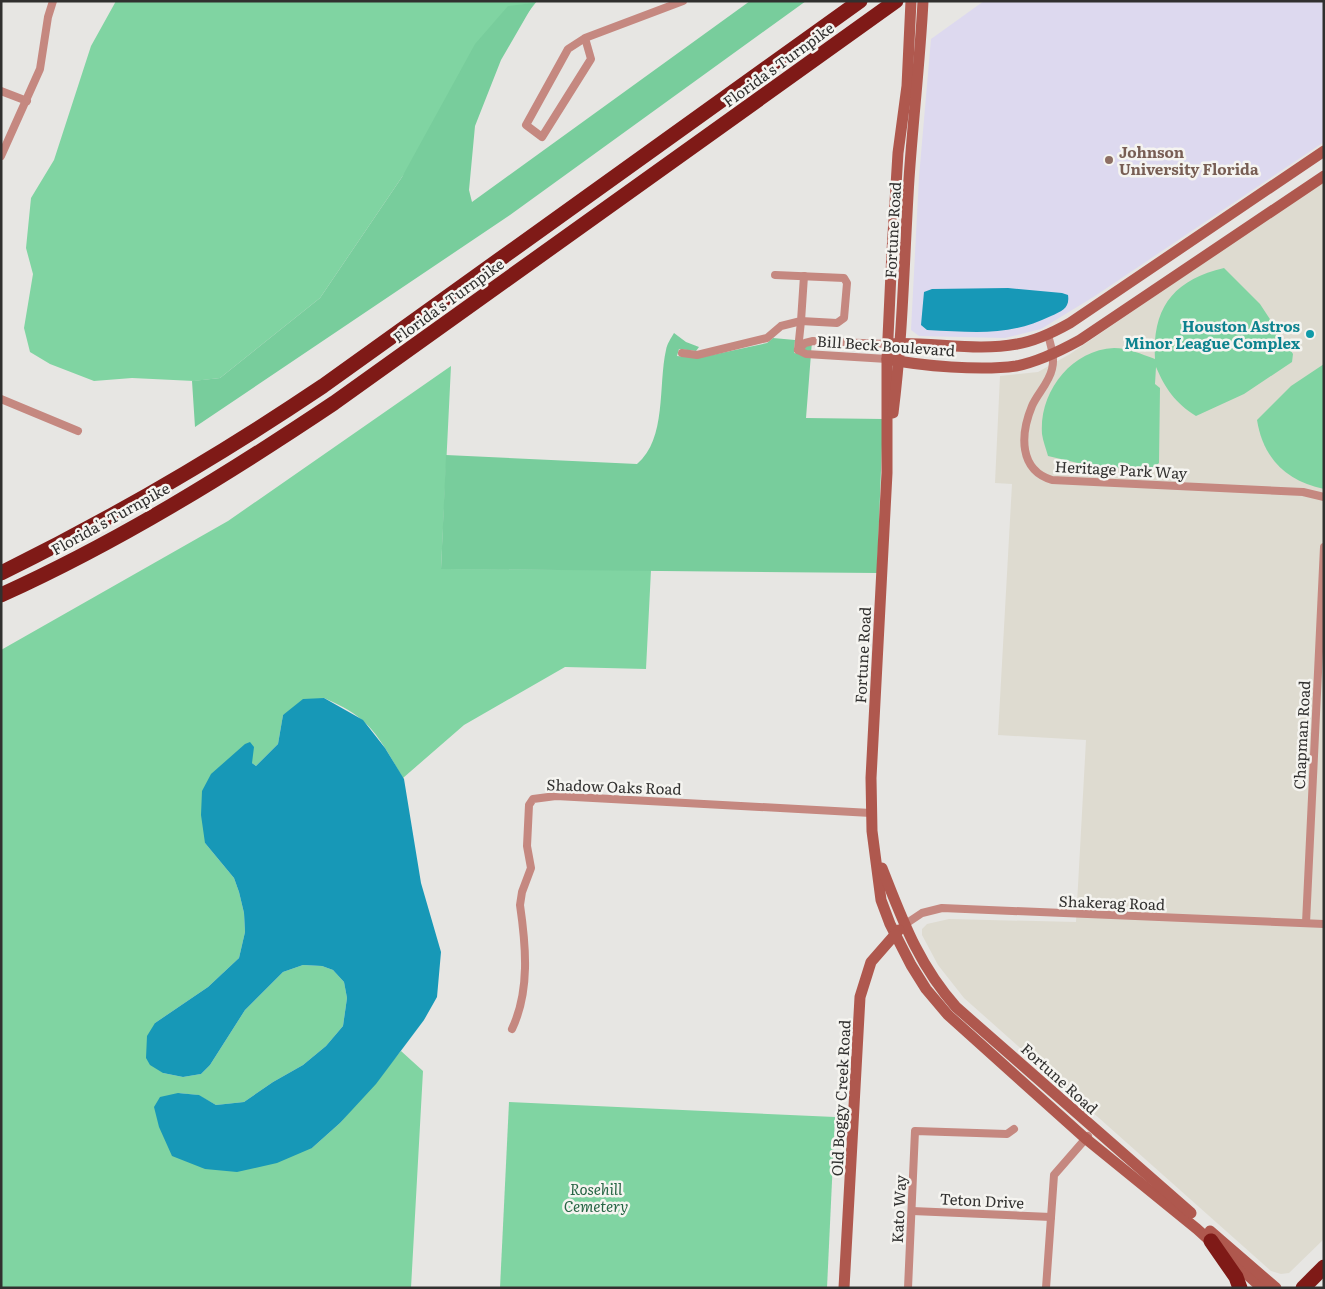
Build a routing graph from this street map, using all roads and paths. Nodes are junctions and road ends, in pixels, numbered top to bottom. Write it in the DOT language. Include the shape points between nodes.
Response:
graph roads {
  1 [pos="53,1"];
  2 [pos="684,1"];
  3 [pos="860,1"];
  4 [pos="896,1"];
  5 [pos="911,1"];
  6 [pos="923,3"];
  7 [pos="585,38"];
  8 [pos="1,91"];
  9 [pos="27,101"];
  10 [pos="1324,151"];
  11 [pos="1,156"];
  12 [pos="1324,176"];
  13 [pos="892,251"];
  14 [pos="905,252"];
  15 [pos="775,274"];
  16 [pos="804,276"];
  17 [pos="801,321"];
  18 [pos="1048,335"];
  19 [pos="901,343"];
  20 [pos="887,344"];
  21 [pos="798,350"];
  22 [pos="682,353"];
  23 [pos="1053,354"];
  24 [pos="887,359"];
  25 [pos="899,362"];
  26 [pos="1,398"];
  27 [pos="78,431"];
  28 [pos="888,459"];
  29 [pos="1324,497"];
  30 [pos="1324,547"];
  31 [pos="1,573"];
  32 [pos="1,595"];
  33 [pos="871,813"];
  34 [pos="875,852"];
  35 [pos="1306,923"];
  36 [pos="1324,924"];
  37 [pos="904,925"];
  38 [pos="895,934"];
  39 [pos="512,1029"];
  40 [pos="1014,1129"];
  41 [pos="1094,1129"];
  42 [pos="1085,1138"];
  43 [pos="912,1210"];
  44 [pos="1051,1217"];
  45 [pos="1211,1241"];
  46 [pos="1324,1267"];
  47 [pos="844,1288"];
  48 [pos="908,1288"];
  49 [pos="1046,1288"];
  50 [pos="1240,1288"];
  51 [pos="1262,1288"];
  52 [pos="1276,1288"];
  53 [pos="1302,1288"];
  1 -- 9 [label="street" via="40,69"];
  2 -- 7 [label="street"];
  3 -- 31 [label="highway, Florida's Turnpike" via="261,428 133,504"];
  4 -- 32 [label="highway, Florida's Turnpike" via="280,440 143,522"];
  5 -- 13 [label="main road, Fortune Road"];
  6 -- 14 [label="main road, Fortune Road"];
  7 -- 7 [label="street" via="568,49 526,125 542,137 591,59"];
  8 -- 9 [label="street"];
  9 -- 11 [label="street"];
  10 -- 18 [label="main road, Bill Beck Boulevard"];
  12 -- 23 [label="main road, Bill Beck Boulevard" via="1080,340"];
  13 -- 14 [label="street"];
  13 -- 20 [label="main road, Fortune Road"];
  14 -- 19 [label="main road, Fortune Road"];
  15 -- 16 [label="street"];
  16 -- 17 [label="street"];
  16 -- 17 [label="street" via="844,278 847,284 841,322"];
  17 -- 21 [label="street"];
  17 -- 22 [label="street" via="781,326 767,338 697,355"];
  18 -- 19 [label="main road, Bill Beck Boulevard" via="1000,346"];
  18 -- 23 [label="street, Heritage Park Way"];
  19 -- 20 [label="main road, Bill Beck Boulevard"];
  19 -- 25 [label="main road, Fortune Road"];
  20 -- 21 [label="street, Bill Beck Boulevard" via="813,341"];
  20 -- 24 [label="main road, Fortune Road"];
  21 -- 24 [label="street, Bill Beck Boulevard" via="806,354"];
  23 -- 25 [label="main road, Bill Beck Boulevard" via="1017,366"];
  23 -- 29 [label="street, Heritage Park Way" via="1052,371 1032,406 1025,434 1024,451 1030,466 1039,476 1052,480 1303,492"];
  24 -- 25 [label="main road, Bill Beck Boulevard"];
  24 -- 28 [label="main road, Fortune Road"];
  25 -- 28 [label="main road, Fortune Road"];
  26 -- 27 [label="street"];
  28 -- 33 [label="main road, Fortune Road"];
  30 -- 35 [label="street, Chapman Road"];
  33 -- 34 [label="main road, Fortune Road"];
  33 -- 39 [label="street, Shadow Oaks Road" via="556,796 533,798 528,846 531,868 520,905 524,989 521,1011"];
  34 -- 37 [label="main road, Fortune Road"];
  34 -- 38 [label="main road, Fortune Road" via="881,900"];
  35 -- 36 [label="street, Shakerag Road"];
  35 -- 37 [label="street, Shakerag Road" via="942,908 922,913"];
  37 -- 38 [label="main road, Old Boggy Creek Road"];
  37 -- 41 [label="main road, Fortune Road" via="936,985 956,1007"];
  38 -- 42 [label="main road, Fortune Road" via="926,988 948,1015"];
  38 -- 47 [label="main road, Old Boggy Creek Road" via="871,962 860,997"];
  40 -- 43 [label="street, Kato Way" via="1007,1134 915,1131"];
  41 -- 42 [label="street"];
  41 -- 52 [label="main road, Fortune Road"];
  42 -- 44 [label="street" via="1054,1175"];
  42 -- 45 [label="main road, Fortune Road"];
  43 -- 44 [label="street, Teton Drive"];
  43 -- 48 [label="street, Kato Way"];
  44 -- 49 [label="street"];
  45 -- 50 [label="highway"];
  45 -- 51 [label="main road, Fortune Road"];
  46 -- 53 [label="highway"];
}
